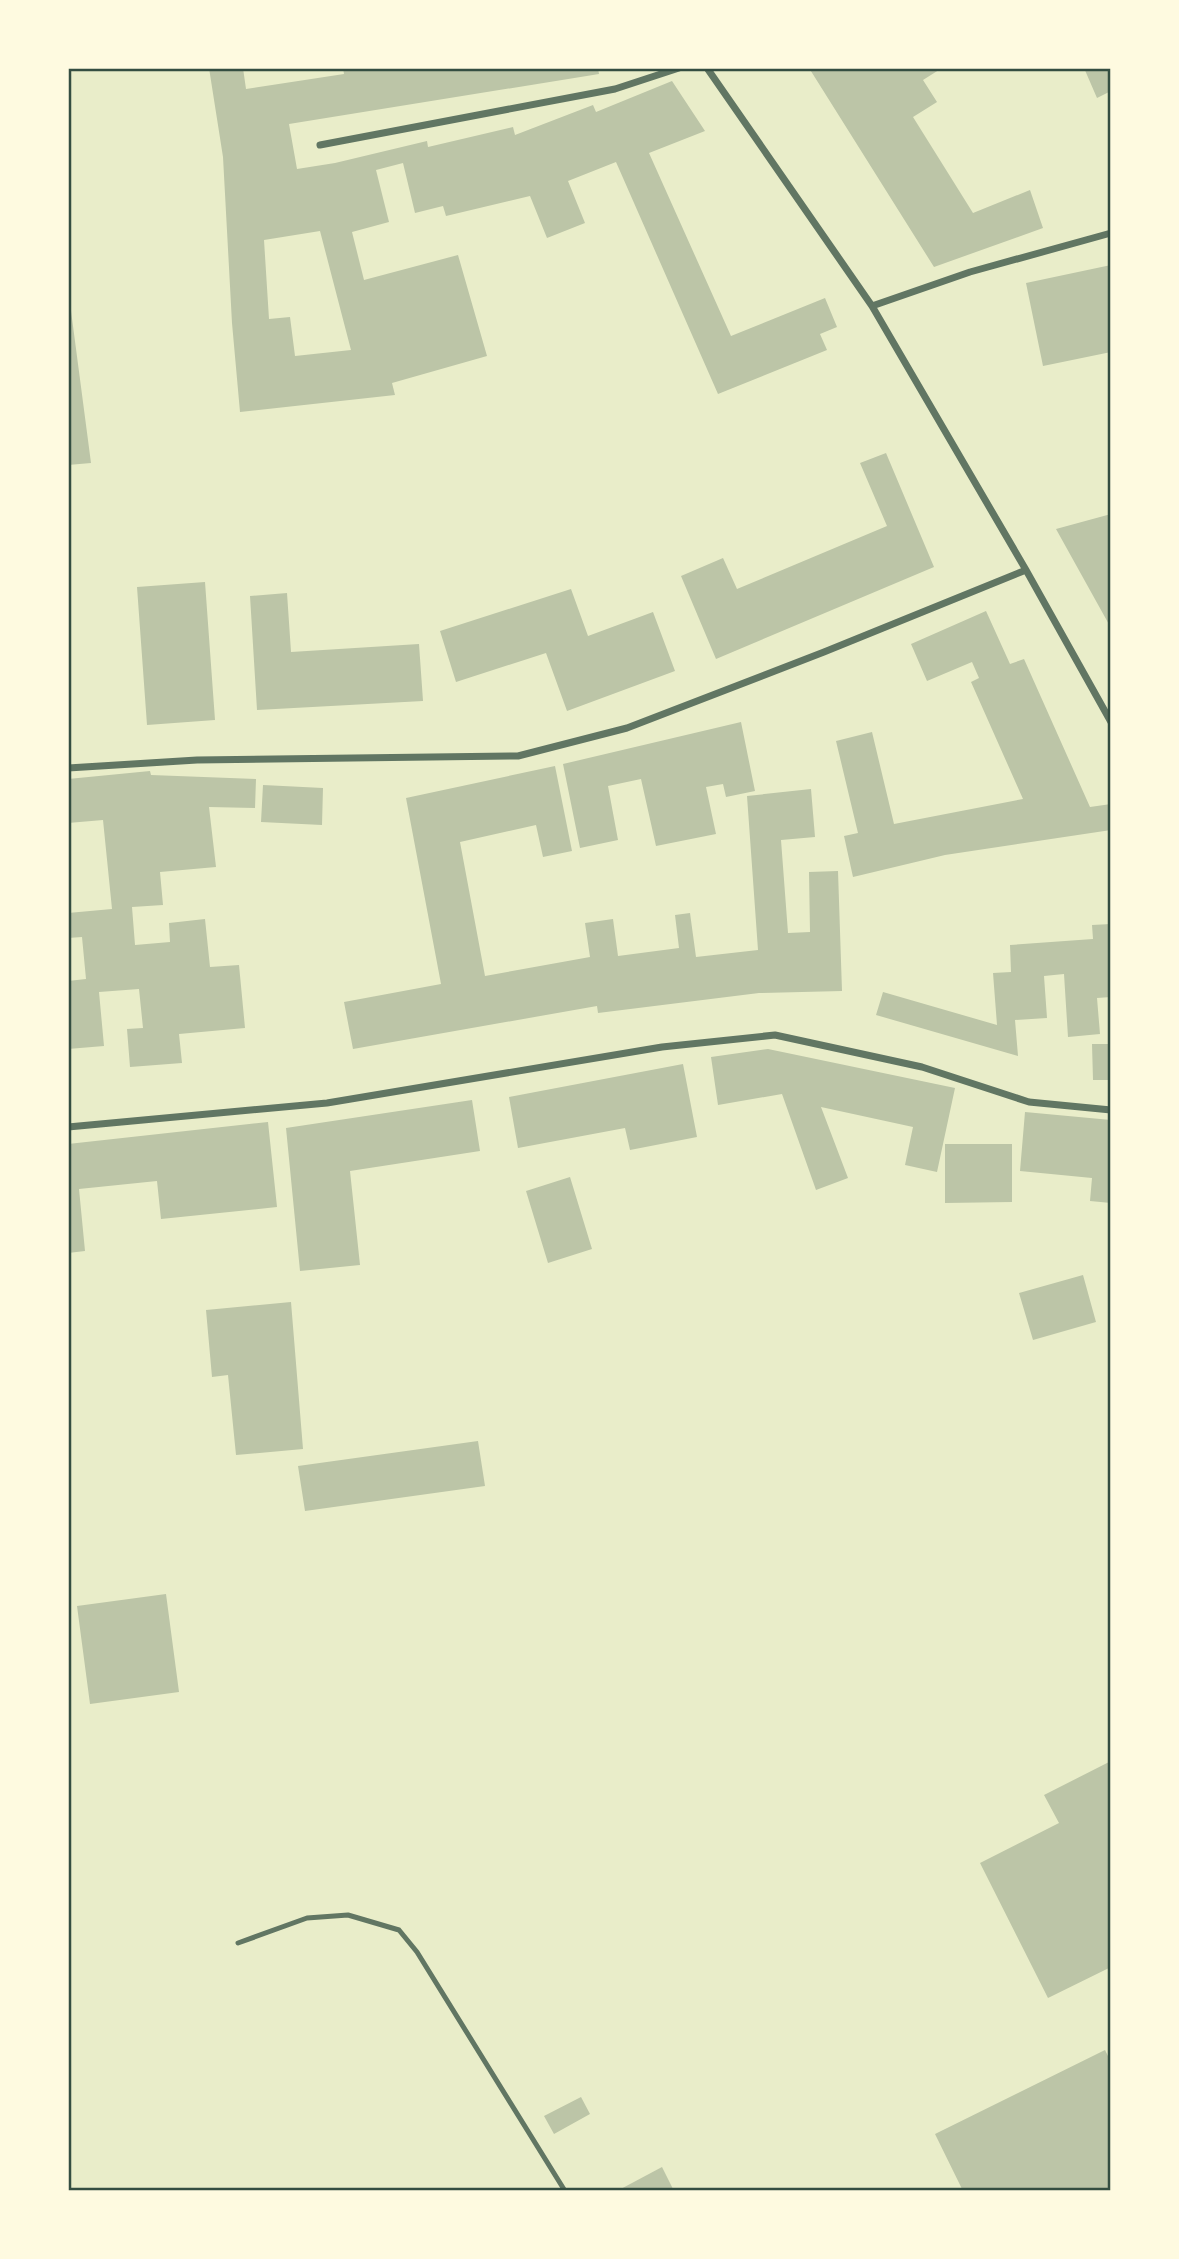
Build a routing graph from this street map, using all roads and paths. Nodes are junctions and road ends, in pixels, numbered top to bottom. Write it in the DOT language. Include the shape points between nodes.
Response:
graph roads {
  1 [pos="678,68"];
  2 [pos="707,68"];
  3 [pos="320,145"];
  4 [pos="1111,233"];
  5 [pos="872,306"];
  6 [pos="1026,570"];
  7 [pos="1111,722"];
  8 [pos="68,768"];
  9 [pos="1111,1110"];
  10 [pos="68,1127"];
  11 [pos="238,1943"];
  12 [pos="565,2191"];
  1 -- 3 [label="street" via="615,89"];
  2 -- 5 [label="street"];
  4 -- 5 [label="street" via="970,272"];
  5 -- 6 [label="street"];
  6 -- 7 [label="street"];
  6 -- 8 [label="street" via="627,727 518,756 197,760"];
  9 -- 10 [label="street" via="1029,1102 922,1068 775,1035 662,1047 327,1103"];
  11 -- 12 [label="lane" via="307,1918 348,1915 399,1930"];
}
